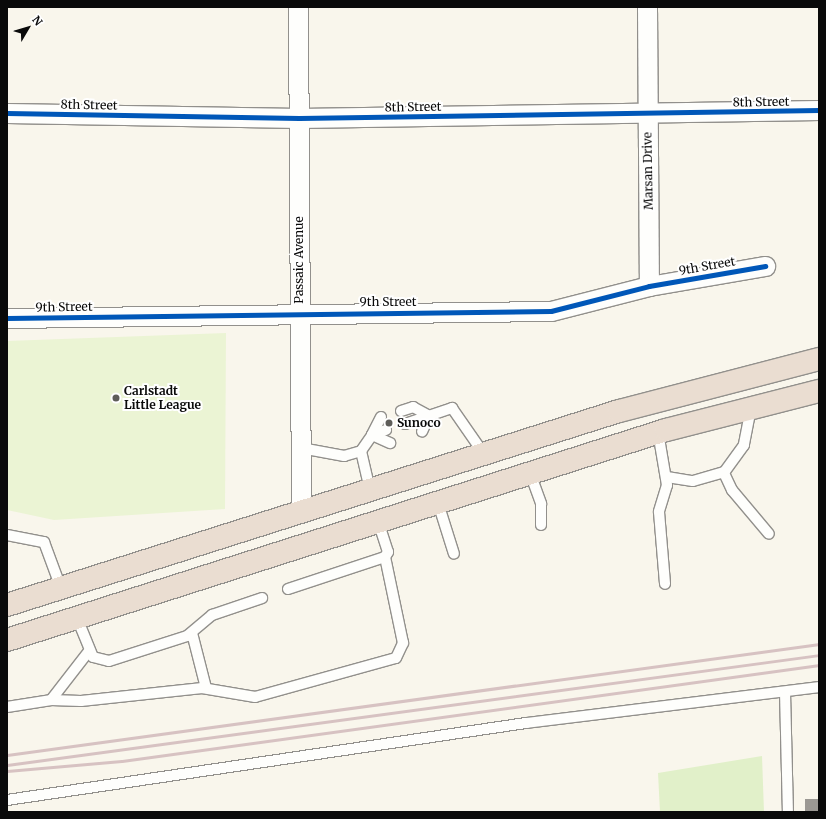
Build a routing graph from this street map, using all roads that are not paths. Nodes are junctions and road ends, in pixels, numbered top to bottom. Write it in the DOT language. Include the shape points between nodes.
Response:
graph roads {
  1 [pos="298,7"];
  2 [pos="647,7"];
  3 [pos="819,110"];
  4 [pos="7,113"];
  5 [pos="648,115"];
  6 [pos="299,118"];
  7 [pos="764,266"];
  8 [pos="649,286"];
  9 [pos="299,313"];
  10 [pos="7,318"];
  11 [pos="819,359"];
  12 [pos="819,391"];
  13 [pos="751,408"];
  14 [pos="401,411"];
  15 [pos="429,416"];
  16 [pos="381,417"];
  17 [pos="405,424"];
  18 [pos="386,430"];
  19 [pos="422,432"];
  20 [pos="658,432"];
  21 [pos="372,435"];
  22 [pos="390,443"];
  23 [pos="300,448"];
  24 [pos="361,451"];
  25 [pos="484,454"];
  26 [pos="724,472"];
  27 [pos="530,473"];
  28 [pos="666,477"];
  29 [pos="370,490"];
  30 [pos="438,503"];
  31 [pos="301,512"];
  32 [pos="378,522"];
  33 [pos="541,525"];
  34 [pos="769,534"];
  35 [pos="7,535"];
  36 [pos="454,554"];
  37 [pos="385,557"];
  38 [pos="665,584"];
  39 [pos="61,588"];
  40 [pos="288,589"];
  41 [pos="262,598"];
  42 [pos="7,605"];
  43 [pos="77,618"];
  44 [pos="192,634"];
  45 [pos="7,640"];
  46 [pos="89,651"];
  47 [pos="819,687"];
  48 [pos="206,688"];
  49 [pos="785,692"];
  50 [pos="51,700"];
  51 [pos="7,707"];
  52 [pos="7,800"];
  53 [pos="788,812"];
  1 -- 6 [label="street, Passaic Avenue"];
  2 -- 5 [label="street, Marsan Drive"];
  3 -- 5 [label="street, 8th Street"];
  4 -- 6 [label="street, 8th Street"];
  5 -- 6 [label="street, 8th Street"];
  5 -- 8 [label="street, Marsan Drive"];
  6 -- 9 [label="street, Passaic Avenue"];
  7 -- 8 [label="street, 9th Street"];
  8 -- 9 [label="street, 9th Street" via="551,311"];
  9 -- 10 [label="street, 9th Street"];
  9 -- 23 [label="street, Passaic Avenue"];
  11 -- 25 [label="highway" via="618,411"];
  12 -- 13 [label="highway"];
  13 -- 20 [label="highway"];
  13 -- 26 [label="lane" via="744,446"];
  14 -- 15 [label="lane" via="413,407"];
  15 -- 17 [label="lane"];
  15 -- 19 [label="lane"];
  15 -- 25 [label="lane" via="452,408"];
  16 -- 21 [label="lane"];
  18 -- 21 [label="lane"];
  20 -- 27 [label="highway"];
  20 -- 28 [label="lane"];
  21 -- 22 [label="lane"];
  21 -- 24 [label="lane"];
  23 -- 24 [label="lane" via="344,456"];
  23 -- 31 [label="street, Passaic Avenue"];
  24 -- 29 [label="lane"];
  25 -- 29 [label="highway"];
  26 -- 28 [label="lane" via="693,480"];
  26 -- 34 [label="lane" via="732,490"];
  27 -- 30 [label="highway"];
  27 -- 33 [label="lane" via="541,504"];
  28 -- 38 [label="lane" via="658,524"];
  29 -- 31 [label="highway"];
  30 -- 32 [label="highway"];
  30 -- 36 [label="lane"];
  31 -- 39 [label="highway"];
  32 -- 37 [label="lane" via="388,552"];
  32 -- 43 [label="highway"];
  35 -- 39 [label="lane" via="44,542"];
  37 -- 40 [label="lane"];
  37 -- 48 [label="lane" via="404,643 396,658 255,697"];
  39 -- 42 [label="highway"];
  41 -- 44 [label="lane" via="212,615"];
  43 -- 45 [label="highway"];
  43 -- 46 [label="lane"];
  44 -- 46 [label="lane" via="120,660 99,660"];
  44 -- 48 [label="lane"];
  46 -- 50 [label="lane"];
  47 -- 49 [label="lane"];
  48 -- 50 [label="lane" via="81,701"];
  49 -- 52 [label="lane" via="526,724"];
  49 -- 53 [label="lane"];
  50 -- 51 [label="lane"];
}
